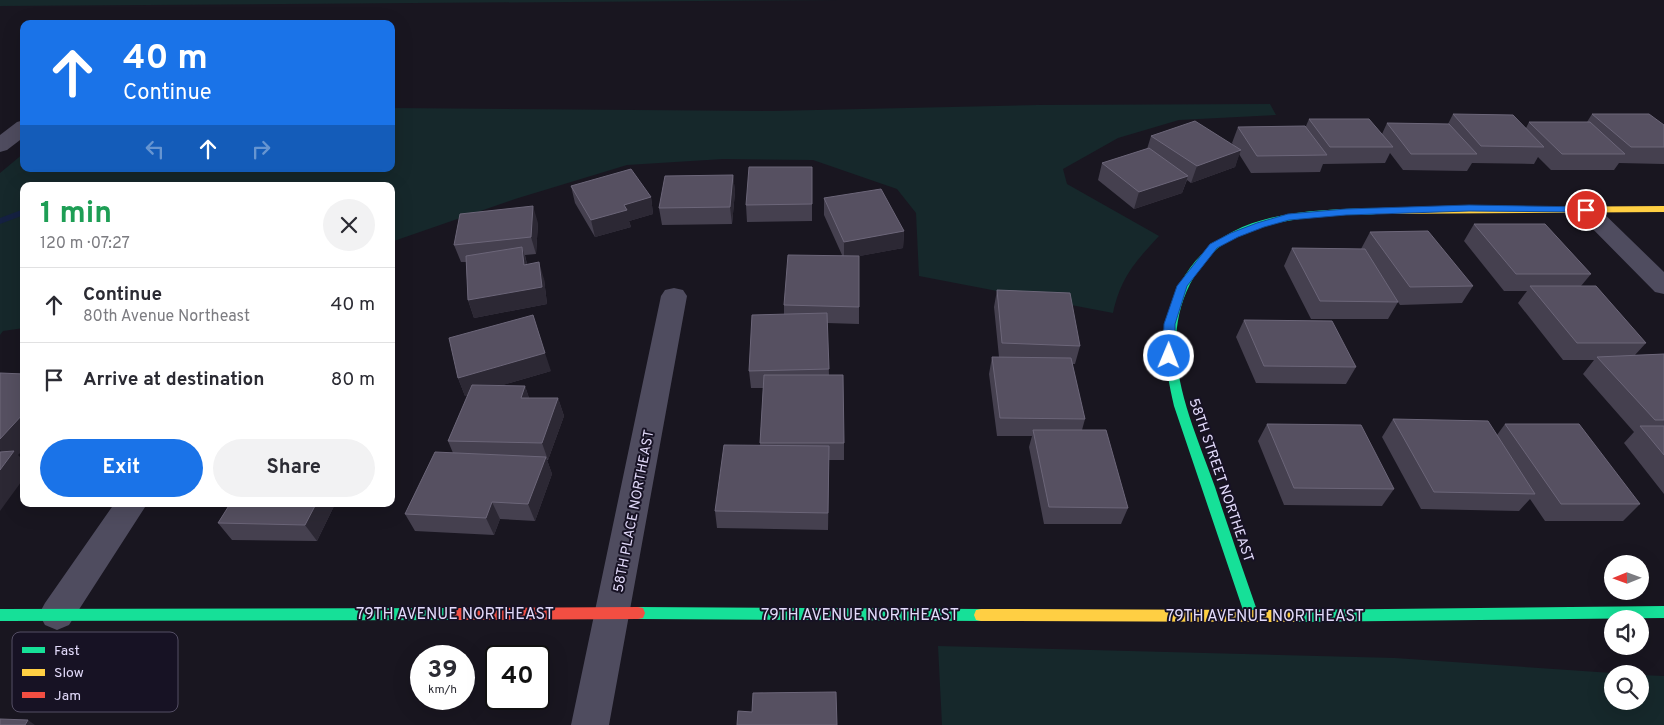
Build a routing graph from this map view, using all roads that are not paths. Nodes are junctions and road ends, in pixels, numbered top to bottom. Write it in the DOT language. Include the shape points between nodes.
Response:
graph roads {
  1 [pos="20,129"];
  2 [pos="0,146"];
  3 [pos="1664,209"];
  4 [pos="1586,210"];
  5 [pos="1664,286"];
  6 [pos="674,296"];
  7 [pos="129,507"];
  8 [pos="1664,612"];
  9 [pos="613,613"];
  10 [pos="57,614"];
  11 [pos="0,615"];
  12 [pos="1252,616"];
  13 [pos="590,725"];
  1 -- 2 [label="street"];
  3 -- 4 [label="street"];
  4 -- 5 [label="street"];
  4 -- 12 [label="street, 58TH STREET NORTHEAST" via="1469,208 1319,213 1261,225 1214,246 1182,286 1170,324 1169,356 1174,389"];
  6 -- 9 [label="street, 58TH PLACE NORTHEAST"];
  7 -- 10 [label="street"];
  8 -- 12 [label="street, 79TH AVENUE NORTHEAST"];
  9 -- 10 [label="street, 79TH AVENUE NORTHEAST"];
  9 -- 12 [label="street, 79TH AVENUE NORTHEAST"];
  9 -- 13 [label="street, 58TH PLACE NORTHEAST"];
  10 -- 11 [label="street, 79TH AVENUE NORTHEAST"];
}
